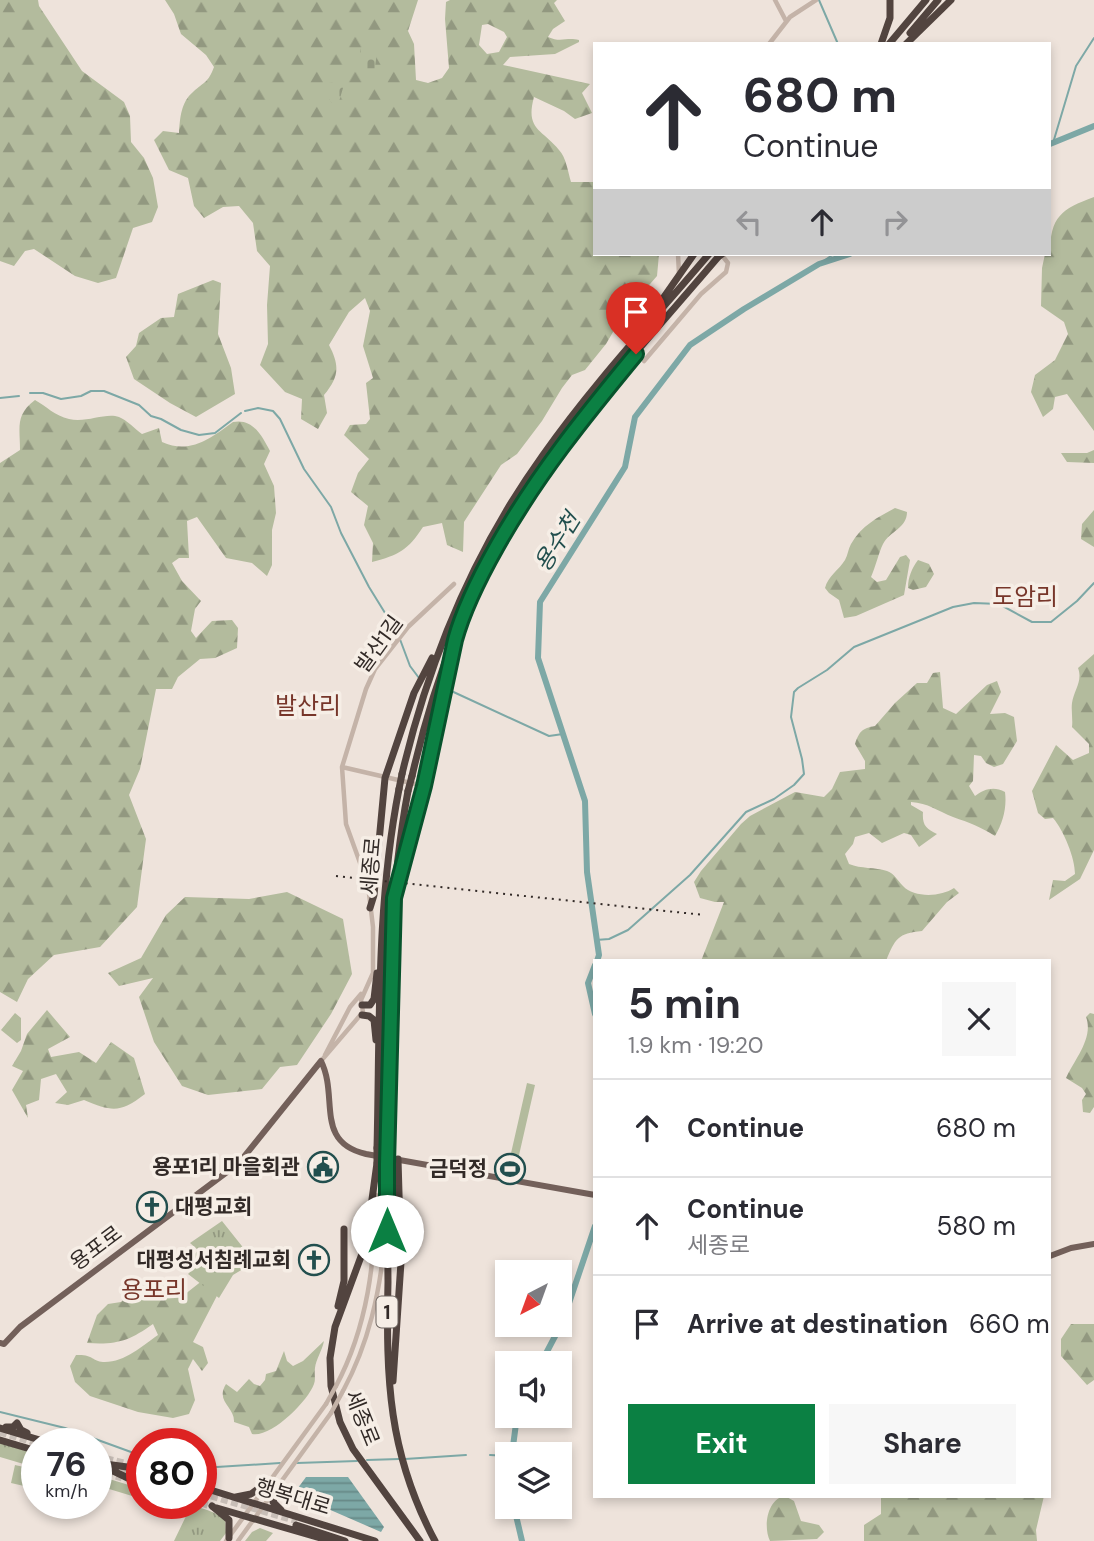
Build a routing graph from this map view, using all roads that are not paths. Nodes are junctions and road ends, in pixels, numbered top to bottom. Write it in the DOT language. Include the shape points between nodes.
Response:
graph roads {
  1 [pos="775,0"];
  2 [pos="816,0"];
  3 [pos="890,0"];
  4 [pos="926,0"];
  5 [pos="938,0"];
  6 [pos="951,0"];
  7 [pos="786,21"];
  8 [pos="770,42"];
  9 [pos="882,42"];
  10 [pos="891,42"];
  11 [pos="905,42"];
  12 [pos="905,42"];
  13 [pos="678,256"];
  14 [pos="692,256"];
  15 [pos="707,256"];
  16 [pos="720,256"];
  17 [pos="722,256"];
  18 [pos="678,275"];
  19 [pos="623,355"];
  20 [pos="644,361"];
  21 [pos="454,584"];
  22 [pos="429,671"];
  23 [pos="436,702"];
  24 [pos="342,767"];
  25 [pos="384,778"];
  26 [pos="424,786"];
  27 [pos="394,898"];
  28 [pos="370,908"];
  29 [pos="383,941"];
  30 [pos="360,1004"];
  31 [pos="349,1009"];
  32 [pos="360,1015"];
  33 [pos="322,1060"];
  34 [pos="379,1091"];
  35 [pos="398,1159"];
  36 [pos="376,1173"];
  37 [pos="387,1188"];
  38 [pos="593,1195"];
  39 [pos="344,1229"];
  40 [pos="1094,1244"];
  41 [pos="1051,1255"];
  42 [pos="2,1343"];
  43 [pos="332,1345"];
  44 [pos="0,1427"];
  45 [pos="21,1429"];
  46 [pos="396,1435"];
  47 [pos="0,1440"];
  48 [pos="21,1446"];
  49 [pos="126,1467"];
  50 [pos="126,1477"];
  51 [pos="269,1481"];
  52 [pos="276,1488"];
  53 [pos="217,1492"];
  54 [pos="226,1495"];
  55 [pos="252,1503"];
  56 [pos="217,1507"];
  57 [pos="217,1507"];
  58 [pos="261,1507"];
  59 [pos="217,1509"];
  60 [pos="245,1514"];
  61 [pos="255,1518"];
  62 [pos="295,1522"];
  63 [pos="228,1540"];
  64 [pos="238,1541"];
  65 [pos="331,1541"];
  66 [pos="345,1541"];
  67 [pos="364,1541"];
  68 [pos="375,1541"];
  69 [pos="420,1541"];
  70 [pos="435,1541"];
  1 -- 7 [label="street"];
  2 -- 7 [label="street"];
  3 -- 9 [label="highway"];
  4 -- 10 [label="highway"];
  5 -- 11 [label="highway"];
  6 -- 12 [label="highway"];
  7 -- 8 [label="street"];
  13 -- 18 [label="street"];
  14 -- 18 [label="highway"];
  15 -- 19 [label="highway, 세종로 / 1"];
  16 -- 23 [label="highway, 세종로 / 1" via="542,471 490,559 460,624"];
  17 -- 20 [label="street" via="728,264 726,272"];
  18 -- 19 [label="highway"];
  19 -- 22 [label="highway, 세종로 / 1" via="526,480 484,552"];
  21 -- 24 [label="street, 발산1길" via="401,636 370,680"];
  22 -- 25 [label="highway" via="414,693"];
  22 -- 29 [label="highway, 세종로 / 1, bridge" via="392,826"];
  23 -- 26 [label="highway"];
  23 -- 27 [label="highway, 세종로 / 1, bridge" via="408,791"];
  24 -- 25 [label="street"];
  24 -- 28 [label="street, 발산1길" via="346,824 368,885"];
  25 -- 26 [label="street"];
  25 -- 28 [label="highway"];
  26 -- 27 [label="highway"];
  27 -- 37 [label="highway, 세종로 / 1, bridge"];
  28 -- 30 [label="street, 발산1길" via="374,961"];
  29 -- 30 [label="highway" via="374,1002"];
  29 -- 34 [label="highway, 세종로 / 1"];
  30 -- 31 [label="street"];
  30 -- 32 [label="street"];
  31 -- 32 [label="street" via="353,1016"];
  31 -- 33 [label="street"];
  32 -- 33 [label="street"];
  32 -- 34 [label="highway" via="372,1017 375,1024"];
  33 -- 35 [label="main road" via="337,1137 355,1151"];
  33 -- 42 [label="main road, 용포로" via="239,1163"];
  34 -- 36 [label="highway, 세종로 / 1, bridge"];
  35 -- 38 [label="main road"];
  35 -- 46 [label="highway" via="401,1262 393,1379"];
  36 -- 43 [label="highway, 세종로 / 1" via="366,1242"];
  36 -- 51 [label="street, bridge" via="369,1292 356,1341 326,1404"];
  37 -- 46 [label="highway, 세종로 / 1" via="387,1355"];
  37 -- 52 [label="street, bridge" via="382,1265 364,1345 331,1413"];
  39 -- 43 [label="highway" via="344,1281"];
  40 -- 41 [label="main road"];
  43 -- 69 [label="highway, 세종로 / 1" via="331,1386 353,1449"];
  44 -- 45 [label="highway" via="17,1423"];
  46 -- 70 [label="highway, 세종로 / 1" via="417,1505"];
  47 -- 48 [label="highway"];
  49 -- 50 [label="highway" via="105,1466"];
  51 -- 54 [label="highway" via="251,1494"];
  51 -- 55 [label="street"];
  52 -- 58 [label="street"];
  52 -- 62 [label="highway" via="273,1502"];
  53 -- 54 [label="highway, 행복대로"];
  54 -- 55 [label="highway, 행복대로"];
  54 -- 56 [label="highway" via="223,1506"];
  55 -- 58 [label="highway, 행복대로"];
  55 -- 60 [label="street"];
  57 -- 60 [label="highway, 행복대로"];
  58 -- 61 [label="street"];
  58 -- 62 [label="highway, 행복대로"];
  59 -- 63 [label="highway" via="229,1520"];
  60 -- 61 [label="highway, 행복대로"];
  60 -- 63 [label="street"];
  61 -- 62 [label="highway, 행복대로"];
  61 -- 64 [label="street"];
  62 -- 65 [label="highway, 행복대로"];
  62 -- 66 [label="highway"];
  62 -- 67 [label="highway"];
  62 -- 68 [label="highway, 행복대로"];
}
